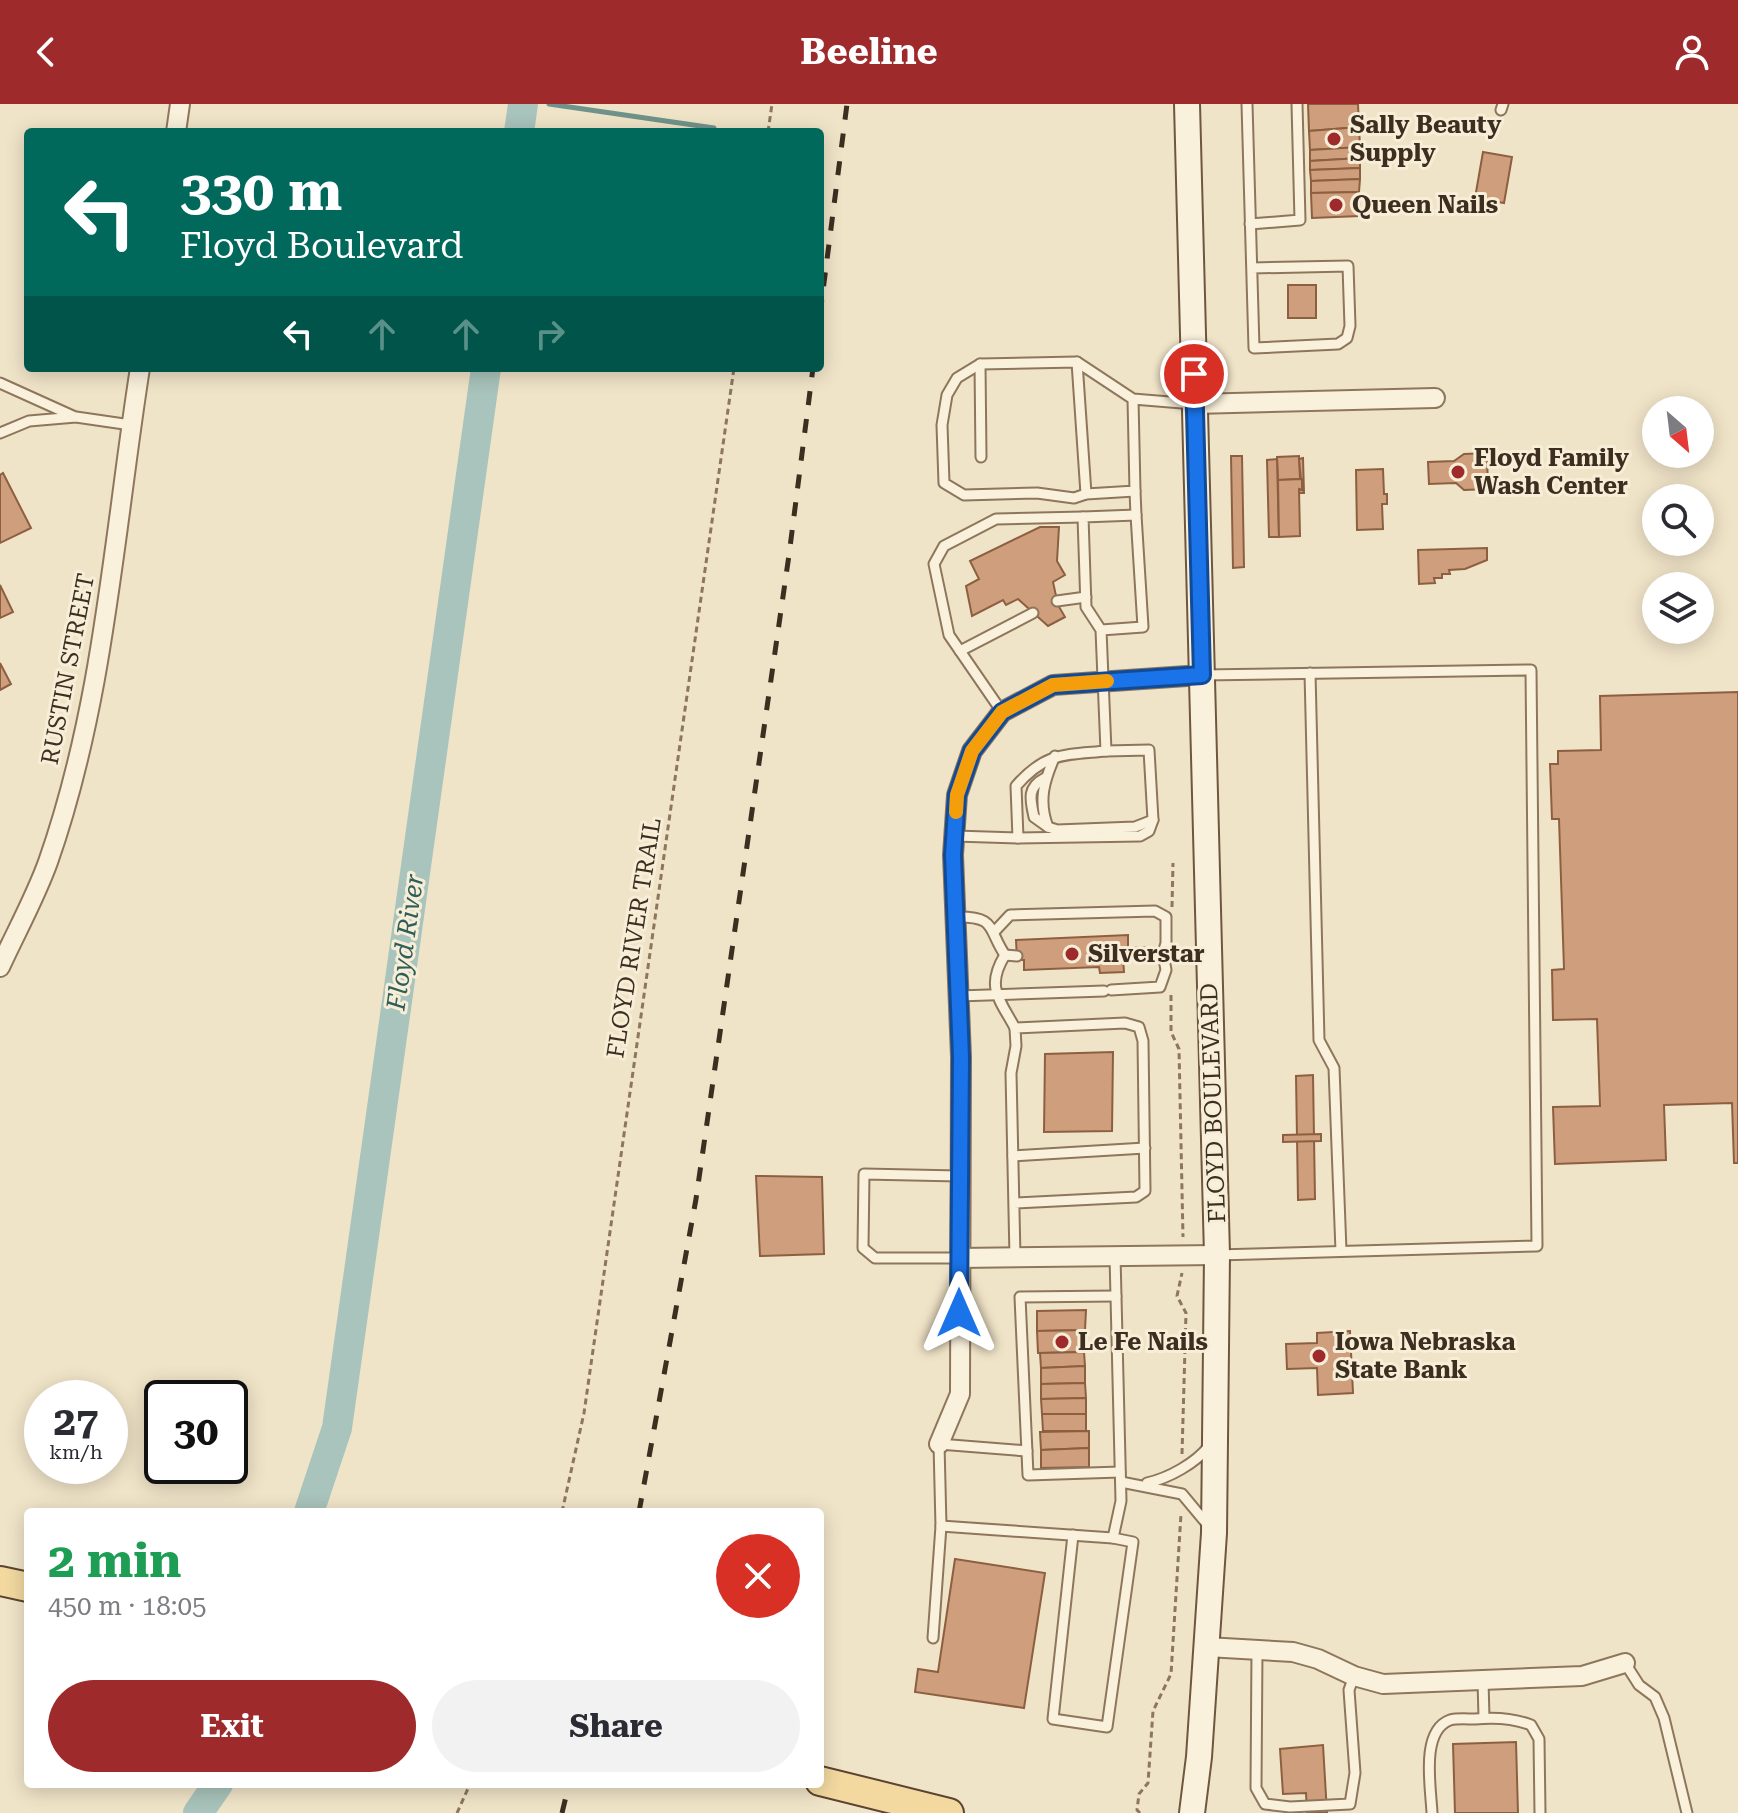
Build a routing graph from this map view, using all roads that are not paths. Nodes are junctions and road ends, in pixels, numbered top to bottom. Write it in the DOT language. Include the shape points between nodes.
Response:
graph roads {
  1 [pos="180,104"];
  2 [pos="1187,104"];
  3 [pos="1247,104"];
  4 [pos="1297,104"];
  5 [pos="177,128"];
  6 [pos="1250,224"];
  7 [pos="1252,268"];
  8 [pos="1077,362"];
  9 [pos="980,364"];
  10 [pos="139,372"];
  11 [pos="0,383"];
  12 [pos="1435,398"];
  13 [pos="1133,399"];
  14 [pos="1194,404"];
  15 [pos="76,417"];
  16 [pos="131,425"];
  17 [pos="0,433"];
  18 [pos="981,457"];
  19 [pos="1135,491"];
  20 [pos="1086,494"];
  21 [pos="1136,515"];
  22 [pos="1083,517"];
  23 [pos="1086,597"];
  24 [pos="1057,601"];
  25 [pos="1033,613"];
  26 [pos="1101,630"];
  27 [pos="960,651"];
  28 [pos="1310,673"];
  29 [pos="1202,675"];
  30 [pos="1104,681"];
  31 [pos="1002,712"];
  32 [pos="1106,751"];
  33 [pos="1055,756"];
  34 [pos="1153,820"];
  35 [pos="955,836"];
  36 [pos="1018,838"];
  37 [pos="955,917"];
  38 [pos="995,931"];
  39 [pos="1128,953"];
  40 [pos="1163,953"];
  41 [pos="1005,955"];
  42 [pos="1017,956"];
  43 [pos="0,967"];
  44 [pos="995,995"];
  45 [pos="958,996"];
  46 [pos="1015,1028"];
  47 [pos="1145,1148"];
  48 [pos="1013,1156"];
  49 [pos="959,1176"];
  50 [pos="1014,1203"];
  51 [pos="1341,1251"];
  52 [pos="1217,1255"];
  53 [pos="1115,1256"];
  54 [pos="1015,1257"];
  55 [pos="959,1258"];
  56 [pos="1116,1296"];
  57 [pos="1216,1437"];
  58 [pos="939,1444"];
  59 [pos="1027,1451"];
  60 [pos="1120,1477"];
  61 [pos="1139,1485"];
  62 [pos="941,1526"];
  63 [pos="1214,1533"];
  64 [pos="1073,1535"];
  65 [pos="1113,1538"];
  66 [pos="0,1581"];
  67 [pos="24,1586"];
  68 [pos="933,1638"];
  69 [pos="1207,1647"];
  70 [pos="1257,1650"];
  71 [pos="1625,1663"];
  72 [pos="1354,1676"];
  73 [pos="1483,1680"];
  74 [pos="1484,1718"];
  75 [pos="824,1782"];
  76 [pos="1350,1808"];
  77 [pos="949,1813"];
  78 [pos="1192,1813"];
  79 [pos="1432,1813"];
  80 [pos="1540,1813"];
  81 [pos="1687,1813"];
  1 -- 5 [label="street"];
  2 -- 14 [label="main road, FLOYD BOULEVARD"];
  3 -- 6 [label="lane"];
  4 -- 6 [label="lane" via="1300,220"];
  6 -- 7 [label="lane"];
  7 -- 7 [label="lane" via="1254,348 1338,344 1347,338 1348,266"];
  8 -- 9 [label="lane"];
  8 -- 13 [label="lane"];
  8 -- 20 [label="lane"];
  9 -- 18 [label="lane"];
  9 -- 20 [label="lane" via="957,378 947,395 944,483 964,495"];
  10 -- 16 [label="street, RUSTIN STREET"];
  11 -- 15 [label="lane"];
  12 -- 14 [label="street"];
  13 -- 14 [label="lane"];
  13 -- 19 [label="lane"];
  14 -- 29 [label="main road, FLOYD BOULEVARD"];
  15 -- 16 [label="lane"];
  15 -- 17 [label="lane" via="29,421"];
  16 -- 43 [label="street, RUSTIN STREET" via="103,634 82,742 47,863"];
  19 -- 20 [label="lane"];
  19 -- 21 [label="lane"];
  21 -- 22 [label="lane"];
  21 -- 26 [label="lane" via="1143,627"];
  22 -- 23 [label="lane"];
  22 -- 27 [label="lane" via="996,519 944,546 934,564 949,635"];
  23 -- 24 [label="lane"];
  23 -- 26 [label="lane" via="1086,607"];
  25 -- 27 [label="lane"];
  26 -- 30 [label="lane"];
  27 -- 31 [label="lane"];
  28 -- 29 [label="lane"];
  28 -- 51 [label="lane" via="1319,1040 1334,1068"];
  28 -- 51 [label="lane" via="1531,670 1537,1246"];
  29 -- 30 [label="street"];
  29 -- 52 [label="main road, FLOYD BOULEVARD"];
  30 -- 31 [label="street" via="1053,685"];
  30 -- 32 [label="lane"];
  31 -- 35 [label="street" via="972,751 957,795"];
  32 -- 33 [label="lane"];
  32 -- 34 [label="lane" via="1149,750"];
  33 -- 34 [label="lane" via="1045,778 1042,812 1048,827 1135,827"];
  33 -- 36 [label="lane" via="1030,770 1016,786"];
  34 -- 36 [label="lane" via="1140,836"];
  35 -- 36 [label="lane"];
  35 -- 37 [label="street"];
  37 -- 38 [label="lane" via="986,921"];
  37 -- 45 [label="street"];
  38 -- 40 [label="lane" via="1010,915 1155,911 1166,917"];
  38 -- 41 [label="lane"];
  39 -- 40 [label="lane"];
  40 -- 44 [label="lane" via="1166,970 1160,987"];
  41 -- 42 [label="lane"];
  41 -- 44 [label="lane" via="995,975"];
  44 -- 45 [label="lane"];
  44 -- 46 [label="lane"];
  45 -- 49 [label="street"];
  46 -- 47 [label="lane" via="1125,1023 1139,1027"];
  46 -- 48 [label="lane"];
  47 -- 48 [label="lane"];
  47 -- 50 [label="lane" via="1146,1186 1136,1197"];
  48 -- 50 [label="lane"];
  49 -- 55 [label="street"];
  49 -- 55 [label="lane" via="864,1174 863,1248 875,1258"];
  50 -- 54 [label="lane"];
  51 -- 52 [label="lane"];
  52 -- 53 [label="street"];
  52 -- 57 [label="main road, FLOYD BOULEVARD"];
  53 -- 54 [label="street"];
  53 -- 56 [label="lane"];
  54 -- 55 [label="street"];
  55 -- 58 [label="street" via="960,1394"];
  56 -- 59 [label="lane" via="1020,1297"];
  56 -- 60 [label="lane"];
  57 -- 61 [label="lane" via="1201,1456"];
  57 -- 63 [label="main road, FLOYD BOULEVARD"];
  58 -- 59 [label="lane"];
  58 -- 62 [label="lane"];
  59 -- 60 [label="lane" via="1028,1475"];
  60 -- 61 [label="lane"];
  60 -- 65 [label="lane"];
  61 -- 63 [label="lane" via="1182,1494"];
  62 -- 64 [label="lane"];
  62 -- 68 [label="lane"];
  63 -- 69 [label="main road, FLOYD BOULEVARD"];
  64 -- 65 [label="lane"];
  64 -- 65 [label="lane" via="1053,1719 1107,1727 1133,1542"];
  66 -- 67 [label="main road"];
  69 -- 70 [label="street"];
  69 -- 78 [label="main road, FLOYD BOULEVARD"];
  70 -- 72 [label="street" via="1293,1652"];
  70 -- 76 [label="lane" via="1256,1788 1265,1804"];
  71 -- 73 [label="street" via="1582,1676"];
  71 -- 81 [label="lane" via="1639,1685 1655,1697 1664,1718"];
  72 -- 73 [label="street" via="1383,1684"];
  72 -- 76 [label="lane" via="1349,1690 1355,1773"];
  73 -- 74 [label="lane"];
  74 -- 79 [label="lane" via="1450,1720 1436,1729 1430,1745"];
  74 -- 80 [label="lane" via="1531,1725 1539,1739"];
  75 -- 77 [label="main road"];
}
